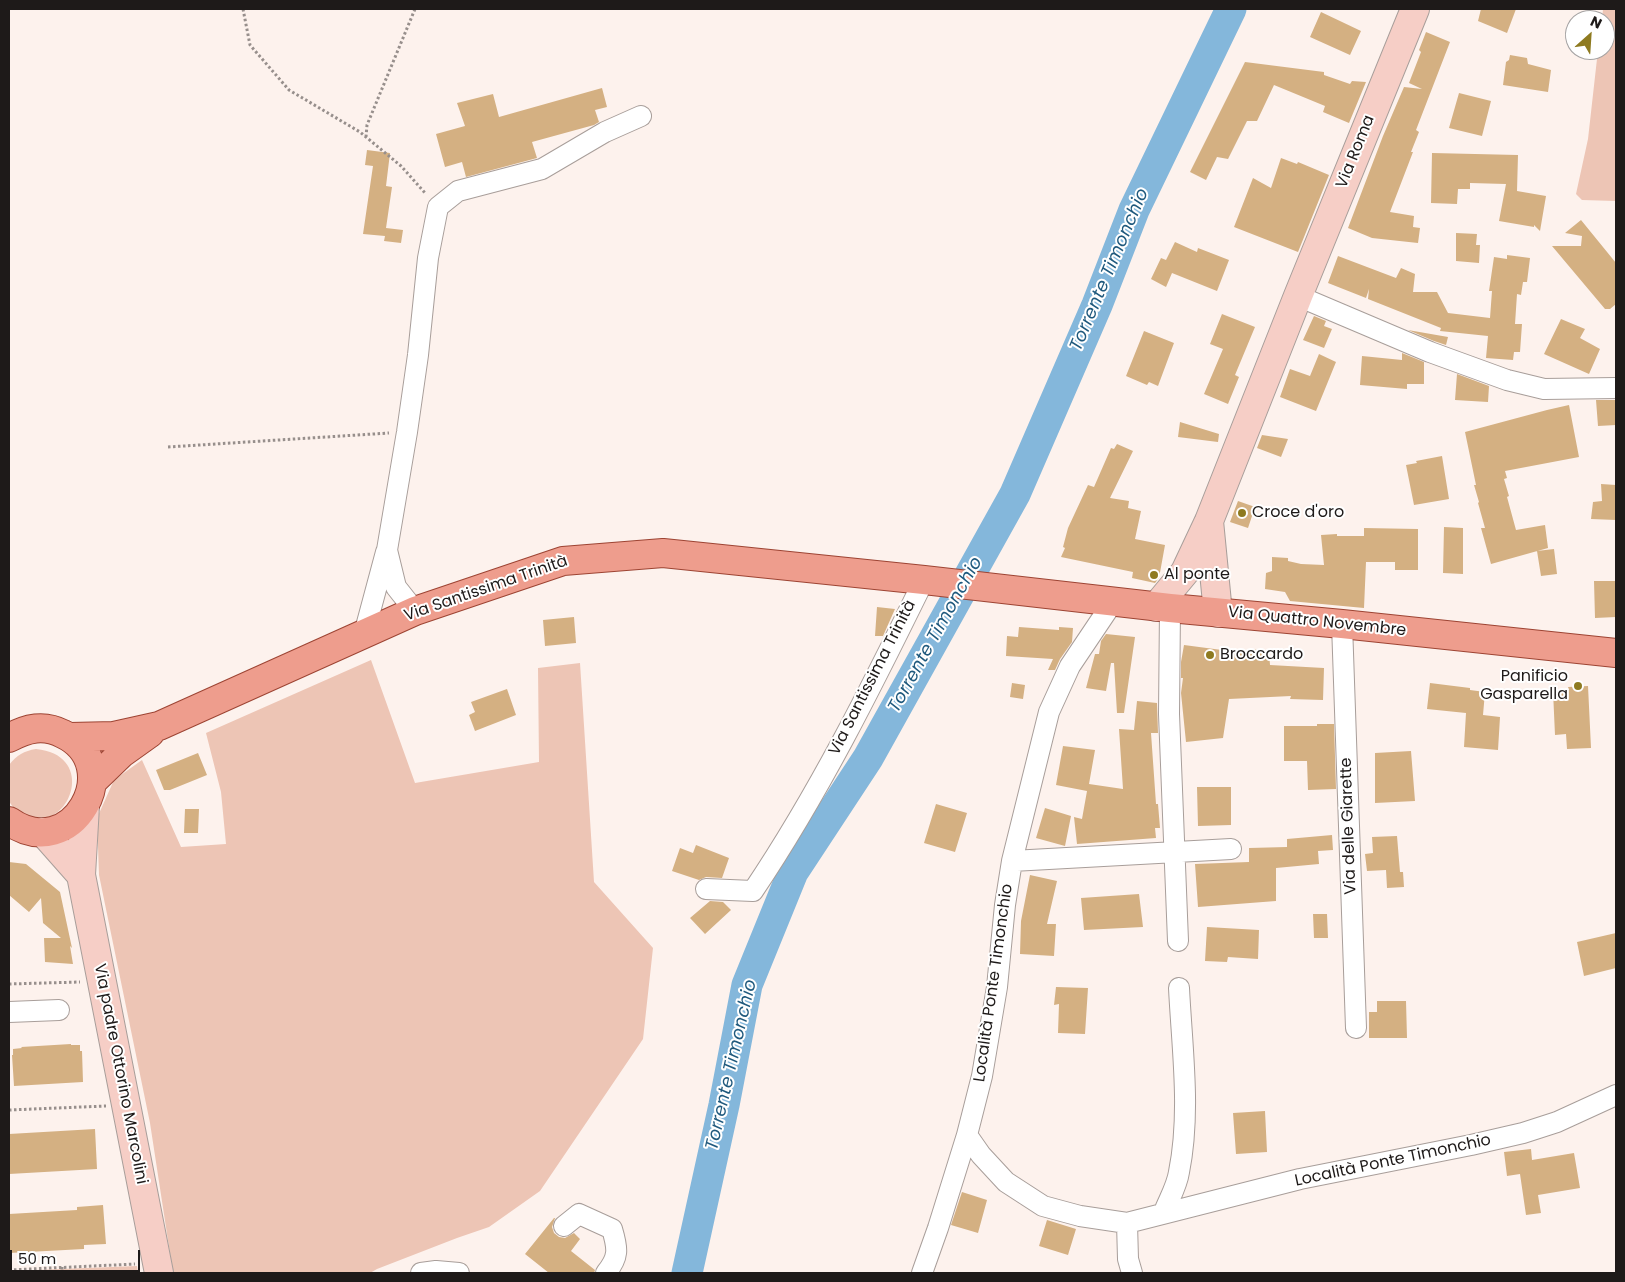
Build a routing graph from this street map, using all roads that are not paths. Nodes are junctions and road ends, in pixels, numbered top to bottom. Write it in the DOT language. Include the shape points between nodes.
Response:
graph roads {
  1 [pos="1415,9"];
  2 [pos="641,116"];
  3 [pos="1298,296"];
  4 [pos="1616,388"];
  5 [pos="1209,521"];
  6 [pos="387,550"];
  7 [pos="1185,572"];
  8 [pos="926,580"];
  9 [pos="1019,590"];
  10 [pos="1113,602"];
  11 [pos="1184,609"];
  12 [pos="415,611"];
  13 [pos="1342,624"];
  14 [pos="364,634"];
  15 [pos="1616,654"];
  16 [pos="159,726"];
  17 [pos="70,737"];
  18 [pos="9,738"];
  19 [pos="89,794"];
  20 [pos="19,827"];
  21 [pos="1231,849"];
  22 [pos="1174,851"];
  23 [pos="1012,861"];
  24 [pos="81,875"];
  25 [pos="706,889"];
  26 [pos="1178,941"];
  27 [pos="1179,988"];
  28 [pos="59,1010"];
  29 [pos="9,1012"];
  30 [pos="1356,1028"];
  31 [pos="1616,1095"];
  32 [pos="967,1135"];
  33 [pos="1164,1212"];
  34 [pos="1126,1222"];
  35 [pos="564,1226"];
  36 [pos="149,1269"];
  37 [pos="421,1273"];
  38 [pos="459,1273"];
  39 [pos="606,1273"];
  40 [pos="922,1273"];
  41 [pos="1132,1273"];
  1 -- 3 [label="street, Via Roma"];
  2 -- 6 [label="street" via="542,169 458,191 438,207"];
  3 -- 4 [label="street" via="1506,380 1544,389"];
  3 -- 5 [label="street, Via Roma"];
  5 -- 7 [label="street, Via Roma"];
  5 -- 11 [label="street, Via Roma"];
  6 -- 12 [label="street" via="396,587"];
  6 -- 14 [label="street"];
  7 -- 11 [label="street, Via Roma"];
  7 -- 11 [label="street" via="1191,588"];
  8 -- 9 [label="main road, Via Santissima Trinità"];
  8 -- 12 [label="main road, Via Santissima Trinità" via="663,553 563,560"];
  8 -- 25 [label="street, Via Santissima Trinità" via="857,716 753,891"];
  9 -- 10 [label="main road, Via Quattro Novembre"];
  10 -- 11 [label="main road, Via Quattro Novembre"];
  10 -- 23 [label="street, Località Ponte Timonchio" via="1070,666 1049,712"];
  11 -- 13 [label="main road, Via Quattro Novembre"];
  11 -- 22 [label="street" via="1168,714"];
  12 -- 14 [label="main road, Via Santissima Trinità"];
  13 -- 15 [label="main road, Via Quattro Novembre"];
  13 -- 30 [label="street, Via delle Giarette"];
  14 -- 16 [label="main road, Via Santissima Trinità"];
  16 -- 17 [label="main road, Via Santissima Trinità" via="114,736"];
  16 -- 19 [label="main road, Via Santissima Trinità" via="122,753"];
  17 -- 18 [label="main road, Via Santissima Trinità" via="56,730 40,728 24,730"];
  17 -- 19 [label="main road, Via Santissima Trinità" via="80,746 91,769"];
  19 -- 20 [label="main road, Via Santissima Trinità" via="77,817 67,825 55,830"];
  19 -- 24 [label="street, Via padre Ottorino Marcolini"];
  20 -- 24 [label="street"];
  21 -- 22 [label="street, Località Ponte Timonchio"];
  22 -- 23 [label="street, Località Ponte Timonchio"];
  22 -- 26 [label="street"];
  23 -- 32 [label="street, Località Ponte Timonchio" via="997,987 982,1076"];
  24 -- 36 [label="street, Via padre Ottorino Marcolini"];
  27 -- 33 [label="street" via="1185,1134 1179,1174"];
  28 -- 29 [label="street"];
  31 -- 33 [label="street, Località Ponte Timonchio" via="1557,1122 1523,1133 1300,1179"];
  32 -- 34 [label="street, Località Ponte Timonchio" via="1006,1182 1043,1206 1080,1216"];
  32 -- 40 [label="street, Località Ponte Timonchio"];
  33 -- 34 [label="street, Località Ponte Timonchio"];
  34 -- 41 [label="street"];
  35 -- 39 [label="street" via="580,1214 612,1229 617,1246 614,1264"];
  37 -- 38 [label="street" via="436,1270"];
}
